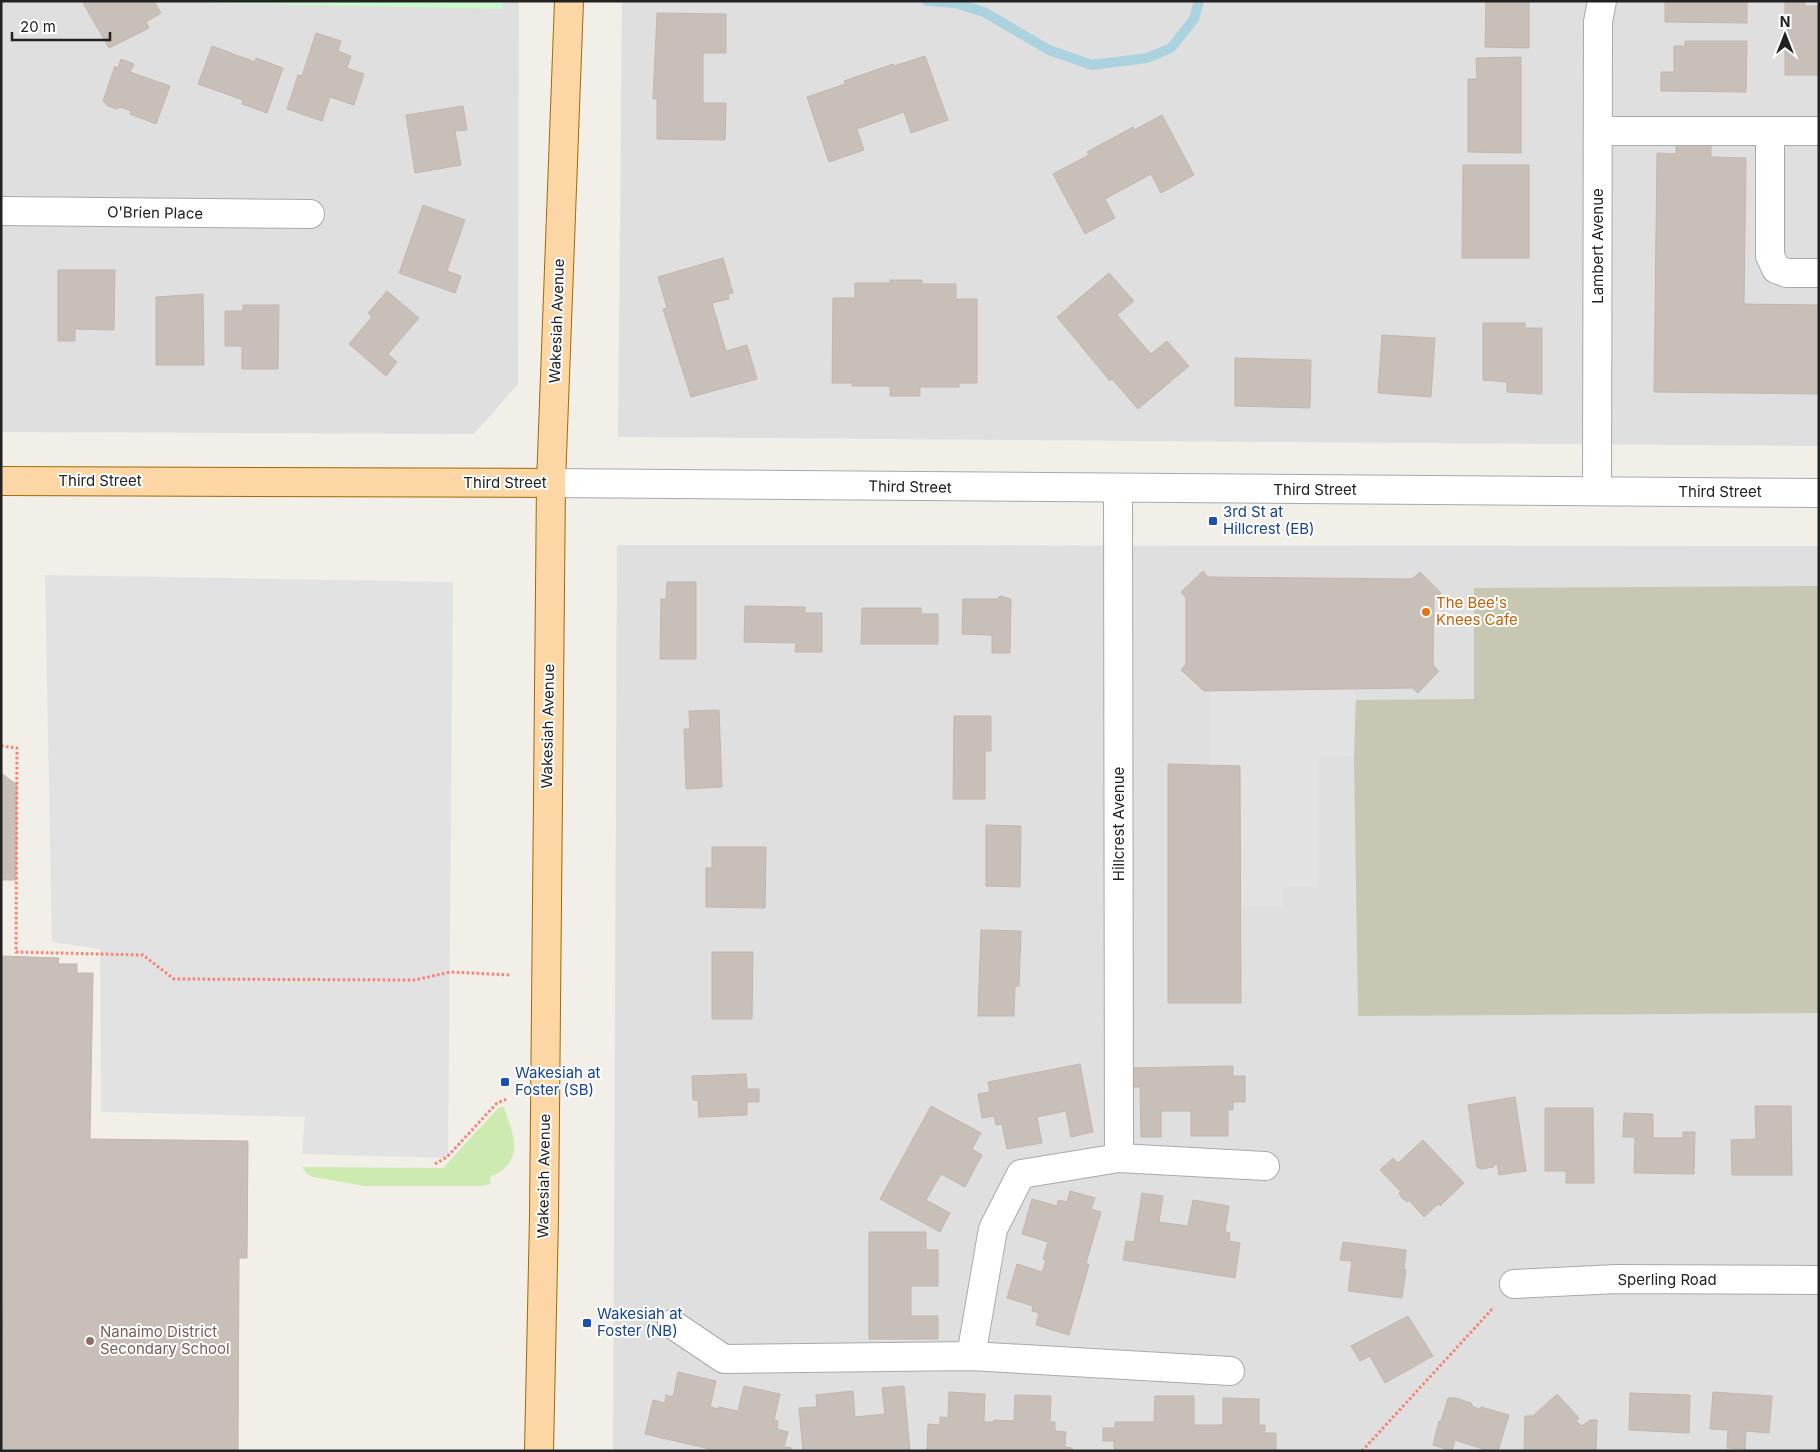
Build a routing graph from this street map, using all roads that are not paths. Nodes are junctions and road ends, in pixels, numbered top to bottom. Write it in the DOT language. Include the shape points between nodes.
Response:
graph roads {
  1 [pos="569,1"];
  2 [pos="1602,1"];
  3 [pos="1819,130"];
  4 [pos="1599,131"];
  5 [pos="1770,131"];
  6 [pos="1,211"];
  7 [pos="310,214"];
  8 [pos="1819,273"];
  9 [pos="1,480"];
  10 [pos="551,483"];
  11 [pos="1118,489"];
  12 [pos="1596,491"];
  13 [pos="1819,493"];
  14 [pos="1119,1158"];
  15 [pos="1265,1166"];
  16 [pos="1819,1280"];
  17 [pos="1514,1284"];
  18 [pos="672,1324"];
  19 [pos="971,1356"];
  20 [pos="1230,1371"];
  21 [pos="539,1451"];
  1 -- 10 [label="main road, Wakesiah Avenue"];
  2 -- 4 [label="street, Lambert Avenue" via="1598,22"];
  3 -- 5 [label="street"];
  4 -- 5 [label="street"];
  4 -- 12 [label="street, Lambert Avenue"];
  5 -- 8 [label="street" via="1770,256 1776,269 1788,273"];
  6 -- 7 [label="street, O'Brien Place"];
  9 -- 10 [label="main road, Third Street"];
  10 -- 11 [label="street, Third Street"];
  10 -- 21 [label="main road, Wakesiah Avenue"];
  11 -- 12 [label="street, Third Street"];
  11 -- 14 [label="street, Hillcrest Avenue"];
  12 -- 13 [label="street, Third Street"];
  14 -- 15 [label="street"];
  14 -- 19 [label="street" via="1021,1174 993,1229"];
  16 -- 17 [label="street, Sperling Road" via="1617,1279"];
  18 -- 19 [label="street" via="724,1359"];
  19 -- 20 [label="street"];
}
